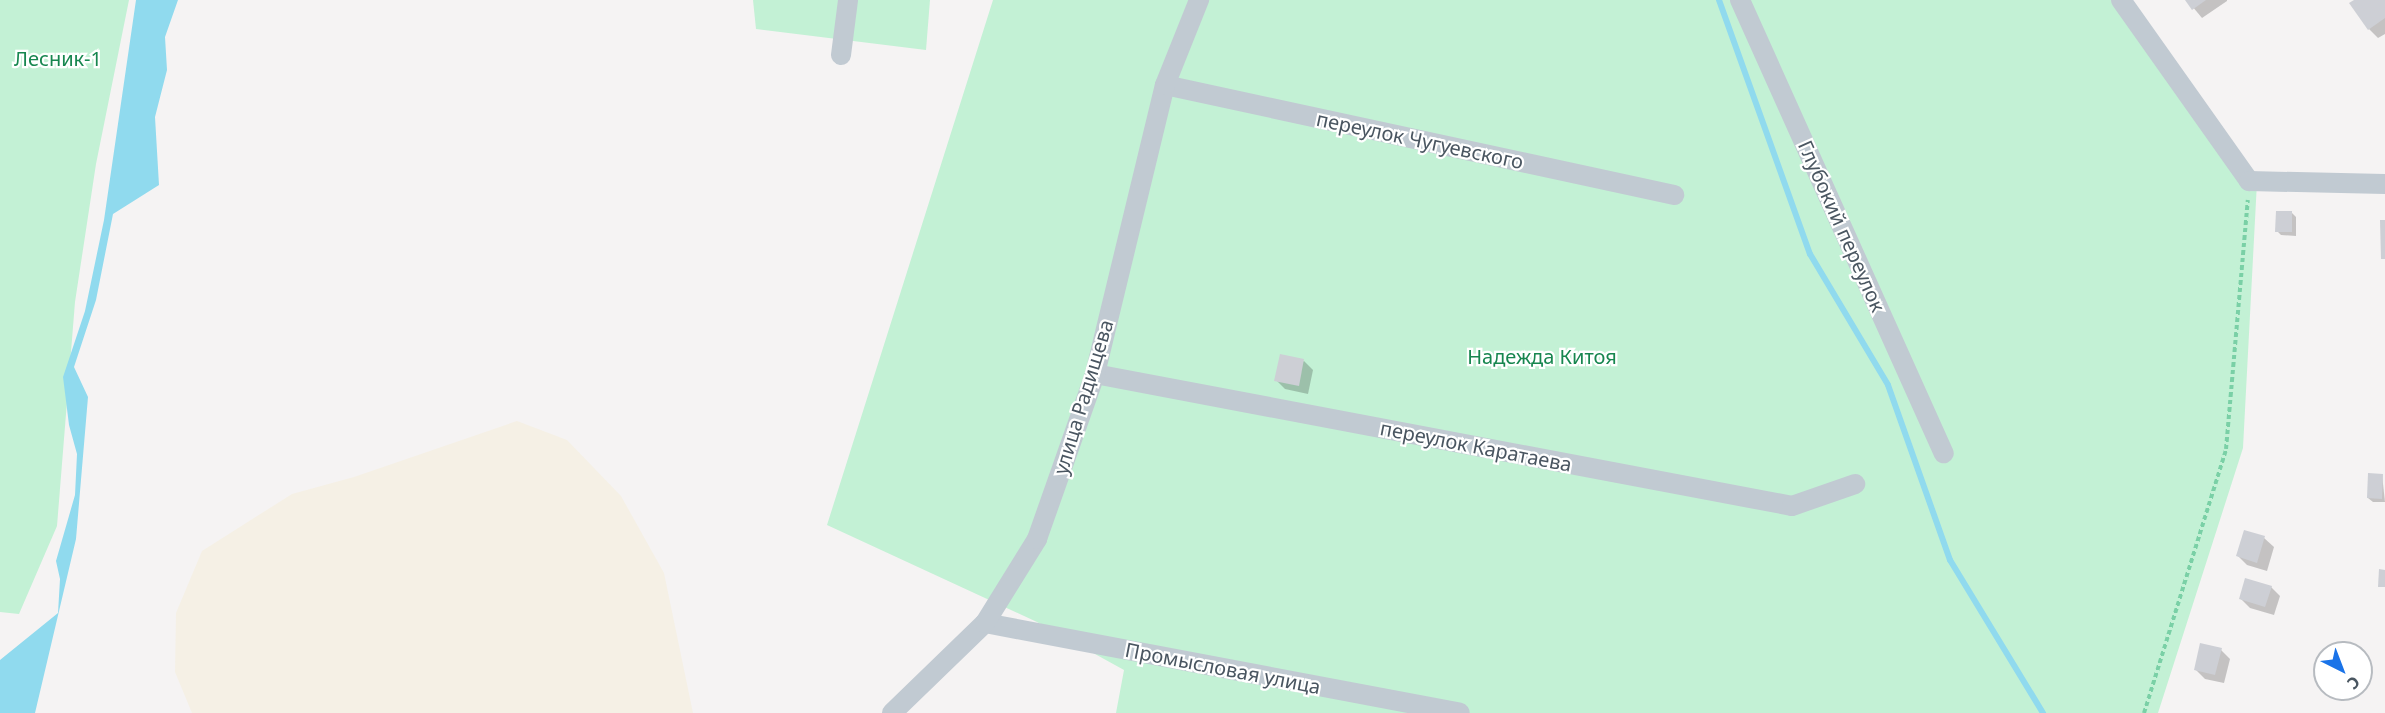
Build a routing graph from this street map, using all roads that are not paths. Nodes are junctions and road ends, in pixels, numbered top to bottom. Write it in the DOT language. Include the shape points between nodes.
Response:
graph roads {
  1 [pos="848,0"];
  2 [pos="1199,0"];
  3 [pos="1740,0"];
  4 [pos="2121,0"];
  5 [pos="841,55"];
  6 [pos="1165,85"];
  7 [pos="2385,184"];
  8 [pos="1674,195"];
  9 [pos="1095,374"];
  10 [pos="1944,453"];
  11 [pos="1855,484"];
  12 [pos="985,623"];
  13 [pos="892,713"];
  14 [pos="1460,713"];
  1 -- 5 [label="street"];
  2 -- 6 [label="street, улица Радищева"];
  3 -- 10 [label="street, Глубокий переулок"];
  4 -- 7 [label="street" via="2249,181"];
  6 -- 8 [label="street, переулок Чугуевского"];
  6 -- 9 [label="street, улица Радищева"];
  9 -- 11 [label="street, переулок Каратаева" via="1792,506"];
  9 -- 12 [label="street, улица Радищева" via="1037,539"];
  12 -- 13 [label="street, улица Радищева"];
  12 -- 14 [label="street, Промысловая улица"];
}
